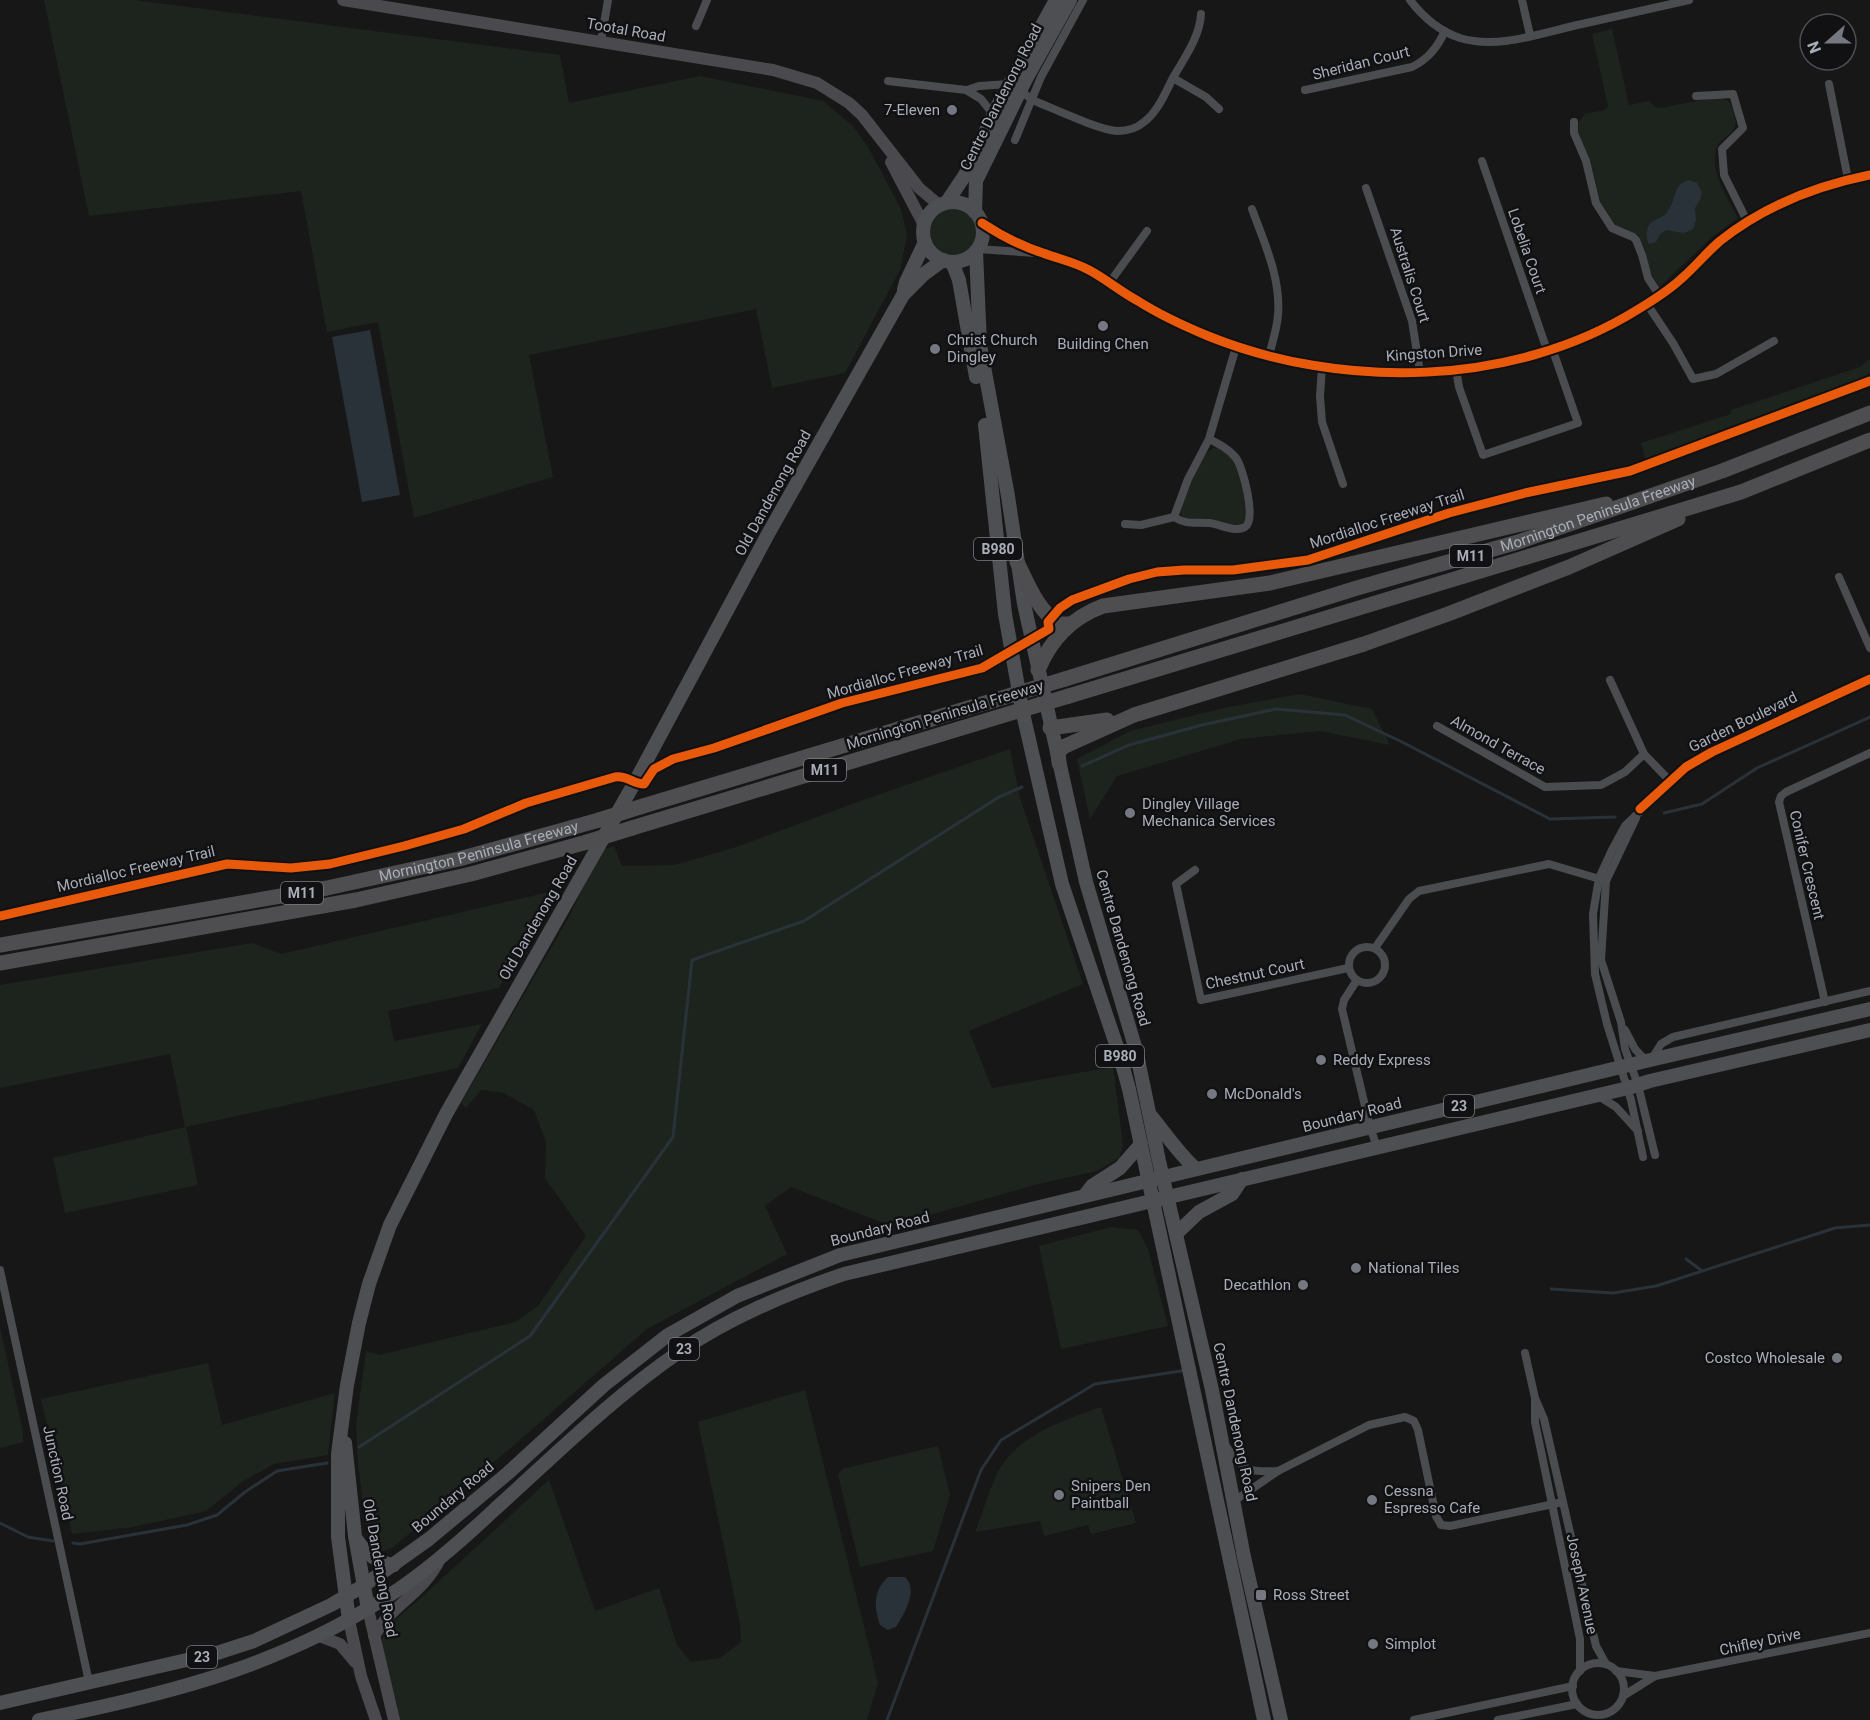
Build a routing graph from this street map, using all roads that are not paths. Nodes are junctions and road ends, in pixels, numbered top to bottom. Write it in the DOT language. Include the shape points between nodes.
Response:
graph roads {
  1 [pos="343,0"];
  2 [pos="608,0"];
  3 [pos="706,0"];
  4 [pos="1056,0"];
  5 [pos="1070,0"];
  6 [pos="1083,0"];
  7 [pos="1410,0"];
  8 [pos="1522,0"];
  9 [pos="1642,0"];
  10 [pos="1689,0"];
  11 [pos="1644,10"];
  12 [pos="1201,14"];
  13 [pos="696,26"];
  14 [pos="1445,31"];
  15 [pos="1530,36"];
  16 [pos="601,41"];
  17 [pos="1173,78"];
  18 [pos="888,81"];
  19 [pos="1009,84"];
  20 [pos="1828,84"];
  21 [pos="966,90"];
  22 [pos="1305,90"];
  23 [pos="1696,96"];
  24 [pos="1026,97"];
  25 [pos="995,110"];
  26 [pos="1219,110"];
  27 [pos="1574,122"];
  28 [pos="881,140"];
  29 [pos="1015,140"];
  30 [pos="1482,161"];
  31 [pos="1870,175"];
  32 [pos="1848,180"];
  33 [pos="1366,188"];
  34 [pos="943,204"];
  35 [pos="1252,209"];
  36 [pos="978,217"];
  37 [pos="1747,221"];
  38 [pos="924,225"];
  39 [pos="1147,231"];
  40 [pos="925,242"];
  41 [pos="977,250"];
  42 [pos="1042,253"];
  43 [pos="947,261"];
  44 [pos="1110,282"];
  45 [pos="903,295"];
  46 [pos="1659,295"];
  47 [pos="1647,304"];
  48 [pos="1774,341"];
  49 [pos="1236,347"];
  50 [pos="1549,349"];
  51 [pos="1269,356"];
  52 [pos="1322,367"];
  53 [pos="1456,369"];
  54 [pos="1420,372"];
  55 [pos="1870,413"];
  56 [pos="1209,439"];
  57 [pos="1870,440"];
  58 [pos="1343,484"];
  59 [pos="1674,488"];
  60 [pos="1741,492"];
  61 [pos="1174,517"];
  62 [pos="1125,524"];
  63 [pos="1017,562"];
  64 [pos="1839,578"];
  65 [pos="1070,624"];
  66 [pos="1870,648"];
  67 [pos="1038,670"];
  68 [pos="1870,679"];
  69 [pos="1610,680"];
  70 [pos="1019,705"];
  71 [pos="1134,715"];
  72 [pos="1437,726"];
  73 [pos="1050,728"];
  74 [pos="1870,753"];
  75 [pos="1644,754"];
  76 [pos="1059,763"];
  77 [pos="1670,781"];
  78 [pos="1195,870"];
  79 [pos="1603,880"];
  80 [pos="0,945"];
  81 [pos="1375,948"];
  82 [pos="0,963"];
  83 [pos="1348,968"];
  84 [pos="1357,980"];
  85 [pos="1870,991"];
  86 [pos="1825,1002"];
  87 [pos="1870,1010"];
  88 [pos="1621,1022"];
  89 [pos="1870,1030"];
  90 [pos="1648,1061"];
  91 [pos="1626,1067"];
  92 [pos="1633,1086"];
  93 [pos="1597,1095"];
  94 [pos="1150,1114"];
  95 [pos="1370,1127"];
  96 [pos="1639,1131"];
  97 [pos="1336,1135"];
  98 [pos="1156,1144"];
  99 [pos="1141,1146"];
  100 [pos="1372,1148"];
  101 [pos="1655,1155"];
  102 [pos="1643,1157"];
  103 [pos="1196,1169"];
  104 [pos="1163,1177"];
  105 [pos="1242,1179"];
  106 [pos="1148,1180"];
  107 [pos="1083,1197"];
  108 [pos="1168,1197"];
  109 [pos="1153,1201"];
  110 [pos="1177,1233"];
  111 [pos="0,1270"];
  112 [pos="1525,1353"];
  113 [pos="1535,1398"];
  114 [pos="342,1420"];
  115 [pos="1223,1443"];
  116 [pos="1278,1471"];
  117 [pos="1234,1501"];
  118 [pos="1563,1502"];
  119 [pos="1551,1504"];
  120 [pos="355,1536"];
  121 [pos="441,1558"];
  122 [pos="394,1565"];
  123 [pos="363,1586"];
  124 [pos="345,1596"];
  125 [pos="368,1609"];
  126 [pos="349,1620"];
  127 [pos="1870,1633"];
  128 [pos="319,1636"];
  129 [pos="374,1636"];
  130 [pos="1605,1664"];
  131 [pos="359,1668"];
  132 [pos="1580,1671"];
  133 [pos="1616,1671"];
  134 [pos="1655,1677"];
  135 [pos="89,1682"];
  136 [pos="1573,1686"];
  137 [pos="1623,1695"];
  138 [pos="0,1703"];
  139 [pos="1577,1704"];
  140 [pos="94,1707"];
  141 [pos="1279,1714"];
  142 [pos="1612,1715"];
  143 [pos="1592,1717"];
  144 [pos="39,1720"];
  145 [pos="376,1720"];
  146 [pos="394,1720"];
  147 [pos="1264,1720"];
  148 [pos="1291,1720"];
  149 [pos="1414,1720"];
  150 [pos="1498,1720"];
  1 -- 16 [label="main road, Tootal Road"];
  2 -- 16 [label="street"];
  3 -- 13 [label="street"];
  4 -- 19 [label="main road, Centre Dandenong Road"];
  5 -- 24 [label="main road, Centre Dandenong Road"];
  6 -- 24 [label="street, Centre Dandenong Road"];
  7 -- 14 [label="street" via="1430,22"];
  8 -- 15 [label="street"];
  9 -- 11 [label="street"];
  10 -- 11 [label="street"];
  11 -- 15 [label="street"];
  12 -- 17 [label="street" via="1198,33"];
  14 -- 15 [label="street" via="1475,41"];
  14 -- 22 [label="street, Sheridan Court" via="1427,58 1412,67"];
  16 -- 28 [label="main road, Tootal Road" via="807,79 849,103"];
  17 -- 24 [label="street" via="1149,117 1124,131 1106,129"];
  17 -- 26 [label="street" via="1206,97"];
  18 -- 21 [label="street"];
  19 -- 21 [label="street"];
  19 -- 25 [label="main road, Centre Dandenong Road"];
  20 -- 32 [label="street"];
  21 -- 25 [label="street"];
  23 -- 37 [label="street" via="1733,94 1743,128 1722,149 1724,176"];
  24 -- 25 [label="street" via="1007,99"];
  24 -- 29 [label="street, Centre Dandenong Road"];
  24 -- 36 [label="main road, Centre Dandenong Road" via="1010,112 976,181"];
  25 -- 34 [label="main road, Centre Dandenong Road" via="965,175"];
  27 -- 46 [label="street" via="1575,138 1586,160 1596,202 1612,228 1636,240 1648,278"];
  28 -- 34 [label="main road, Tootal Road" via="919,188"];
  28 -- 38 [label="main road, Tootal Road"];
  30 -- 50 [label="street, Lobelia Court"];
  31 -- 32 [label="street, Kingston Drive"];
  32 -- 37 [label="street, Kingston Drive" via="1778,203"];
  33 -- 54 [label="street, Australis Court" via="1412,321"];
  34 -- 36 [label="main road" via="962,203"];
  34 -- 38 [label="main road" via="931,212"];
  35 -- 51 [label="street" via="1277,289 1278,315"];
  36 -- 41 [label="main road, B980" via="982,236"];
  36 -- 42 [label="street, Kingston Drive" via="995,232"];
  37 -- 46 [label="street, Kingston Drive"];
  38 -- 40 [label="main road"];
  39 -- 44 [label="street"];
  40 -- 43 [label="main road, B980" via="934,255"];
  40 -- 45 [label="main road, Old Dandenong Road"];
  41 -- 42 [label="street, Kingston Drive"];
  41 -- 43 [label="main road" via="967,258"];
  41 -- 63 [label="main road, Centre Dandenong Road / B980" via="980,345"];
  42 -- 44 [label="street, Kingston Drive" via="1075,263"];
  43 -- 45 [label="main road, Old Dandenong Road" via="924,274"];
  43 -- 70 [label="main road, B980" via="959,280 986,430"];
  44 -- 49 [label="street, Kingston Drive" via="1184,326"];
  45 -- 114 [label="main road, Old Dandenong Road" via="416,1169 369,1284"];
  46 -- 47 [label="street, Kingston Drive"];
  47 -- 48 [label="street" via="1693,379 1716,374"];
  47 -- 50 [label="street, Kingston Drive" via="1607,327"];
  49 -- 51 [label="street, Kingston Drive"];
  49 -- 56 [label="street"];
  50 -- 53 [label="street, Kingston Drive" via="1508,361"];
  50 -- 53 [label="street, Lobelia Court" via="1578,423 1483,455"];
  51 -- 52 [label="street, Kingston Drive"];
  52 -- 54 [label="street, Kingston Drive"];
  52 -- 58 [label="street" via="1322,422"];
  53 -- 54 [label="street, Kingston Drive"];
  55 -- 59 [label="highway, Mornington Peninsula Freeway / M11"];
  56 -- 61 [label="street"];
  56 -- 61 [label="street" via="1232,453 1242,468 1249,524 1235,529 1209,523 1188,524"];
  57 -- 60 [label="highway, Mornington Peninsula Freeway / M11"];
  59 -- 65 [label="highway" via="1270,584 1103,606"];
  59 -- 70 [label="highway, Mornington Peninsula Freeway / M11, bridge" via="1518,542 1065,679"];
  60 -- 70 [label="highway, Mornington Peninsula Freeway / M11, bridge" via="1069,696"];
  60 -- 71 [label="highway" via="1569,567 1448,614 1353,648"];
  61 -- 62 [label="street" via="1141,525"];
  63 -- 65 [label="highway" via="1048,616 1059,625"];
  63 -- 67 [label="main road, Centre Dandenong Road / B980"];
  64 -- 66 [label="street"];
  65 -- 67 [label="highway" via="1047,651"];
  67 -- 70 [label="main road"];
  67 -- 73 [label="main road, Centre Dandenong Road / B980"];
  68 -- 77 [label="street, Garden Boulevard" via="1712,752"];
  69 -- 75 [label="street"];
  70 -- 73 [label="main road" via="1037,723"];
  70 -- 80 [label="highway, Mornington Peninsula Freeway / M11, bridge" via="459,859 327,888"];
  70 -- 82 [label="highway, Mornington Peninsula Freeway / M11, bridge" via="587,842 471,874 356,900"];
  70 -- 99 [label="main road, B980" via="1062,884 1119,1053"];
  71 -- 73 [label="highway"];
  71 -- 76 [label="highway" via="1066,745 1058,753"];
  72 -- 75 [label="street, Almond Terrace" via="1545,787 1600,784 1625,772"];
  73 -- 76 [label="main road, Centre Dandenong Road / B980"];
  74 -- 86 [label="street, Conifer Crescent" via="1786,792 1779,802"];
  75 -- 77 [label="street"];
  76 -- 94 [label="main road, Centre Dandenong Road / B980" via="1086,882 1125,1008"];
  77 -- 79 [label="street, Garden Boulevard" via="1626,826"];
  78 -- 83 [label="street, Chestnut Court" via="1176,884 1201,1000"];
  79 -- 81 [label="street" via="1548,864 1419,891 1409,898"];
  79 -- 88 [label="street, Garden Boulevard" via="1601,960"];
  79 -- 91 [label="street, Garden Boulevard" via="1593,914 1595,974 1606,1024"];
  81 -- 83 [label="street" via="1355,950"];
  81 -- 84 [label="street" via="1384,957 1381,976 1370,983"];
  83 -- 84 [label="street"];
  84 -- 95 [label="street" via="1342,1009"];
  85 -- 86 [label="street"];
  86 -- 90 [label="street" via="1673,1037 1661,1044"];
  87 -- 90 [label="main road, Boundary Road / 23"];
  88 -- 90 [label="street" via="1635,1049"];
  88 -- 91 [label="street, Garden Boulevard"];
  89 -- 92 [label="main road, 23"];
  90 -- 91 [label="main road, Boundary Road / 23"];
  91 -- 92 [label="street, Garden Boulevard"];
  91 -- 95 [label="main road, Boundary Road / 23"];
  92 -- 93 [label="main road, 23"];
  92 -- 96 [label="street"];
  92 -- 101 [label="street"];
  93 -- 96 [label="street" via="1616,1107"];
  93 -- 100 [label="main road, 23"];
  94 -- 98 [label="main road, Centre Dandenong Road / B980"];
  94 -- 103 [label="main road" via="1180,1155"];
  95 -- 97 [label="main road, Boundary Road / 23"];
  95 -- 100 [label="street"];
  96 -- 102 [label="street"];
  97 -- 100 [label="main road"];
  97 -- 103 [label="main road, Boundary Road / 23"];
  98 -- 99 [label="main road"];
  98 -- 104 [label="main road, Centre Dandenong Road / B980"];
  99 -- 106 [label="main road, B980"];
  99 -- 107 [label="main road"];
  100 -- 105 [label="main road, 23"];
  103 -- 104 [label="main road, Boundary Road / 23"];
  104 -- 106 [label="main road, Boundary Road / 23"];
  104 -- 108 [label="main road, Centre Dandenong Road / B980"];
  105 -- 108 [label="main road, 23"];
  105 -- 110 [label="main road" via="1232,1194 1199,1212"];
  106 -- 107 [label="main road, Boundary Road / 23"];
  106 -- 109 [label="main road, B980"];
  107 -- 122 [label="main road, Boundary Road / 23" via="840,1255 738,1296 668,1335 613,1378 508,1473"];
  108 -- 109 [label="main road, 23"];
  108 -- 110 [label="main road, Centre Dandenong Road"];
  109 -- 121 [label="main road, 23" via="844,1274 733,1319 679,1352 620,1398"];
  109 -- 147 [label="main road"];
  110 -- 115 [label="main road, Centre Dandenong Road"];
  111 -- 135 [label="street, Junction Road"];
  112 -- 113 [label="street, Joseph Avenue"];
  113 -- 118 [label="street, Joseph Avenue" via="1544,1419"];
  113 -- 119 [label="street, Joseph Avenue" via="1535,1422"];
  114 -- 120 [label="main road, Old Dandenong Road"];
  114 -- 124 [label="main road, Old Dandenong Road" via="336,1491"];
  115 -- 116 [label="street" via="1243,1467 1258,1472"];
  115 -- 117 [label="main road, Centre Dandenong Road"];
  116 -- 117 [label="street"];
  116 -- 119 [label="street" via="1369,1425 1405,1417 1414,1421 1418,1430 1441,1525"];
  117 -- 141 [label="main road, Centre Dandenong Road"];
  118 -- 119 [label="street"];
  118 -- 130 [label="street, Joseph Avenue" via="1596,1646"];
  119 -- 132 [label="street, Joseph Avenue" via="1580,1639"];
  120 -- 122 [label="main road" via="373,1558"];
  120 -- 123 [label="main road, Old Dandenong Road"];
  121 -- 125 [label="main road, 23"];
  121 -- 129 [label="main road" via="427,1582 385,1620"];
  122 -- 123 [label="main road, Boundary Road / 23"];
  123 -- 124 [label="main road, Boundary Road / 23"];
  123 -- 125 [label="main road, Old Dandenong Road"];
  124 -- 126 [label="main road, Old Dandenong Road"];
  124 -- 135 [label="main road, Boundary Road / 23" via="293,1624 237,1647"];
  125 -- 126 [label="main road, 23"];
  125 -- 129 [label="main road, Old Dandenong Road"];
  126 -- 128 [label="main road, 23"];
  126 -- 131 [label="main road, Old Dandenong Road"];
  127 -- 134 [label="street, Chifley Drive"];
  128 -- 131 [label="main road" via="343,1646"];
  128 -- 140 [label="main road, 23" via="228,1674"];
  129 -- 146 [label="main road, Old Dandenong Road"];
  130 -- 132 [label="street" via="1592,1664"];
  130 -- 133 [label="street"];
  131 -- 145 [label="main road, Old Dandenong Road"];
  132 -- 136 [label="street"];
  133 -- 134 [label="street, Chifley Drive"];
  133 -- 137 [label="street" via="1624,1686"];
  134 -- 137 [label="street, Chifley Drive"];
  135 -- 138 [label="main road, Boundary Road / 23"];
  135 -- 140 [label="main road"];
  136 -- 139 [label="street"];
  136 -- 149 [label="street"];
  137 -- 142 [label="street"];
  139 -- 143 [label="street"];
  139 -- 150 [label="street"];
  140 -- 144 [label="main road, 23"];
  141 -- 148 [label="main road"];
  142 -- 143 [label="street"];
}
